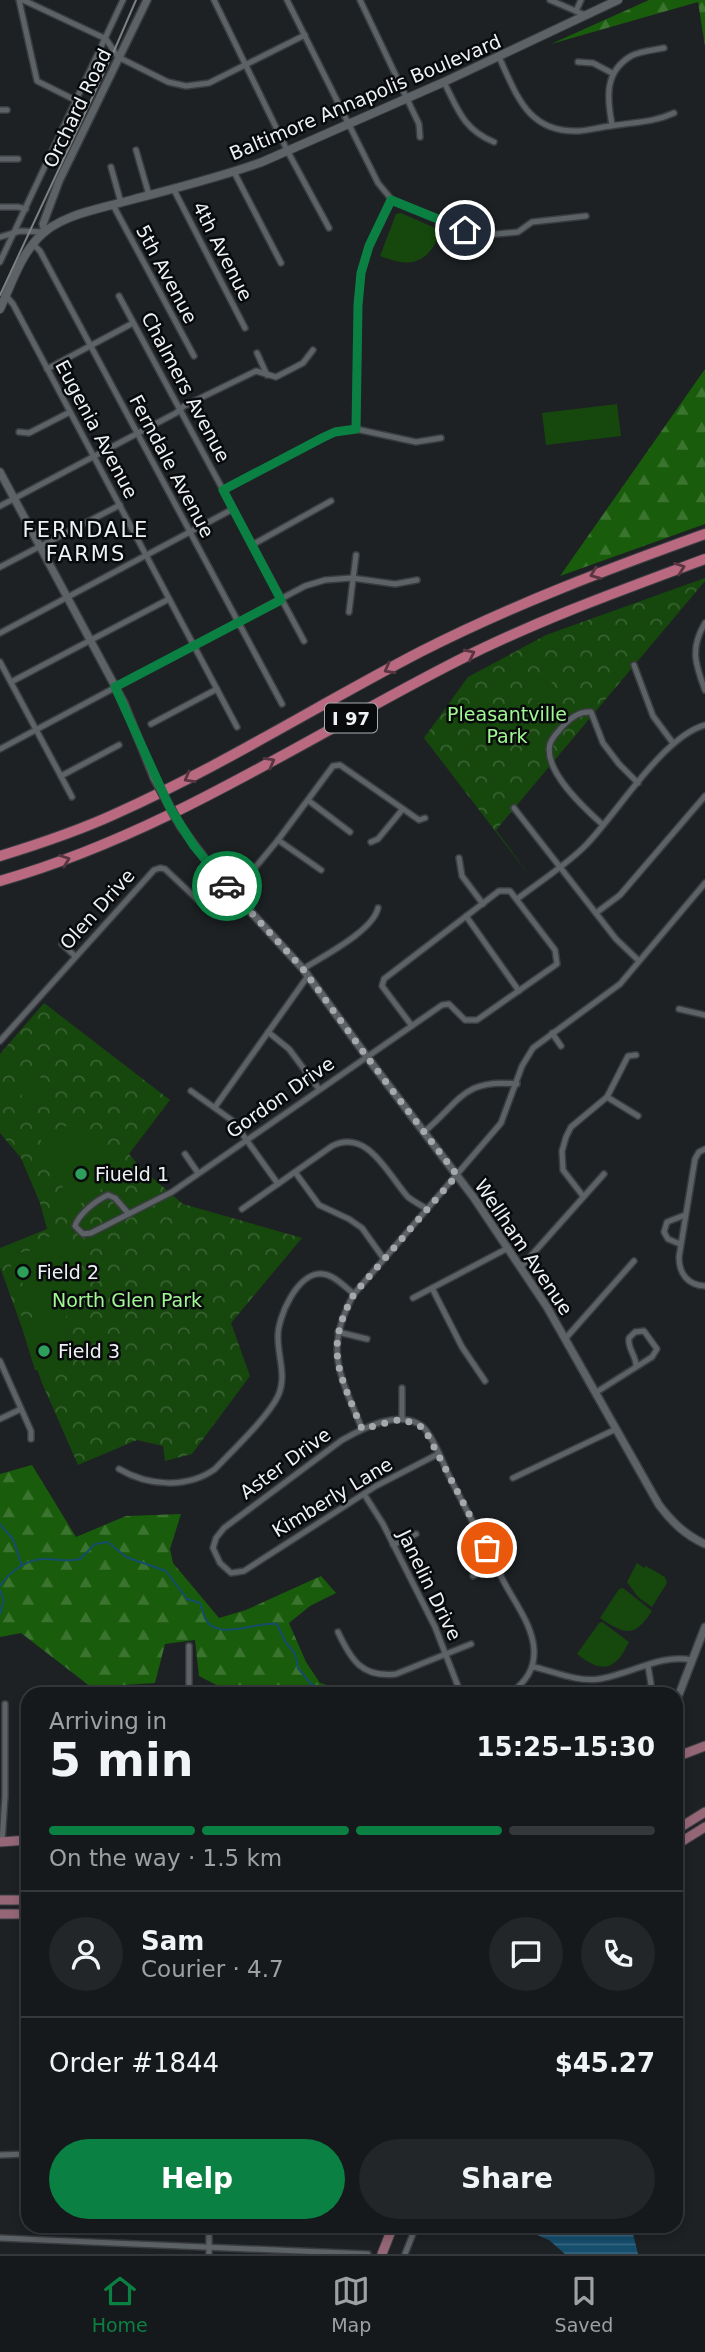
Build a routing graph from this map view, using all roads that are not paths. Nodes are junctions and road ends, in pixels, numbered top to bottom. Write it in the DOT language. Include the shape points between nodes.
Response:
graph roads {
  1 [pos="21,0"];
  2 [pos="123,0"];
  3 [pos="147,0"];
  4 [pos="214,0"];
  5 [pos="288,0"];
  6 [pos="360,0"];
  7 [pos="366,0"];
  8 [pos="550,0"];
  9 [pos="581,0"];
  10 [pos="618,0"];
  11 [pos="363,7"];
  12 [pos="581,13"];
  13 [pos="305,35"];
  14 [pos="106,39"];
  15 [pos="664,48"];
  16 [pos="118,57"];
  17 [pos="499,57"];
  18 [pos="578,61"];
  19 [pos="245,65"];
  20 [pos="612,73"];
  21 [pos="444,82"];
  22 [pos="407,99"];
  23 [pos="77,101"];
  24 [pos="0,110"];
  25 [pos="8,110"];
  26 [pos="674,113"];
  27 [pos="349,125"];
  28 [pos="612,125"];
  29 [pos="421,137"];
  30 [pos="494,142"];
  31 [pos="136,150"];
  32 [pos="288,152"];
  33 [pos="0,159"];
  34 [pos="18,159"];
  35 [pos="111,167"];
  36 [pos="234,172"];
  37 [pos="173,188"];
  38 [pos="149,195"];
  39 [pos="391,200"];
  40 [pos="117,204"];
  41 [pos="0,207"];
  42 [pos="26,209"];
  43 [pos="586,216"];
  44 [pos="329,228"];
  45 [pos="14,232"];
  46 [pos="45,232"];
  47 [pos="0,237"];
  48 [pos="33,244"];
  49 [pos="0,262"];
  50 [pos="281,263"];
  51 [pos="6,296"];
  52 [pos="119,296"];
  53 [pos="0,309"];
  54 [pos="133,323"];
  55 [pos="245,328"];
  56 [pos="90,346"];
  57 [pos="313,350"];
  58 [pos="257,353"];
  59 [pos="194,356"];
  60 [pos="47,369"];
  61 [pos="267,375"];
  62 [pos="180,410"];
  63 [pos="70,412"];
  64 [pos="356,429"];
  65 [pos="19,432"];
  66 [pos="136,432"];
  67 [pos="441,438"];
  68 [pos="93,455"];
  69 [pos="0,472"];
  70 [pos="223,490"];
  71 [pos="14,499"];
  72 [pos="331,501"];
  73 [pos="0,506"];
  74 [pos="120,506"];
  75 [pos="233,509"];
  76 [pos="189,532"];
  77 [pos="705,534"];
  78 [pos="252,545"];
  79 [pos="39,547"];
  80 [pos="145,554"];
  81 [pos="356,555"];
  82 [pos="705,559"];
  83 [pos="0,567"];
  84 [pos="352,578"];
  85 [pos="417,580"];
  86 [pos="66,598"];
  87 [pos="169,599"];
  88 [pos="281,600"];
  89 [pos="349,612"];
  90 [pos="237,622"];
  91 [pos="705,623"];
  92 [pos="0,634"];
  93 [pos="89,640"];
  94 [pos="304,641"];
  95 [pos="194,646"];
  96 [pos="0,662"];
  97 [pos="634,665"];
  98 [pos="11,682"];
  99 [pos="115,687"];
  100 [pos="217,689"];
  101 [pos="705,690"];
  102 [pos="282,705"];
  103 [pos="151,724"];
  104 [pos="705,725"];
  105 [pos="237,727"];
  106 [pos="36,729"];
  107 [pos="673,743"];
  108 [pos="119,745"];
  109 [pos="0,750"];
  110 [pos="61,776"];
  111 [pos="638,783"];
  112 [pos="705,796"];
  113 [pos="72,797"];
  114 [pos="309,801"];
  115 [pos="514,808"];
  116 [pos="402,810"];
  117 [pos="425,818"];
  118 [pos="603,825"];
  119 [pos="350,832"];
  120 [pos="278,840"];
  121 [pos="371,842"];
  122 [pos="0,856"];
  123 [pos="459,858"];
  124 [pos="559,867"];
  125 [pos="321,870"];
  126 [pos="0,881"];
  127 [pos="705,883"];
  128 [pos="234,893"];
  129 [pos="516,899"];
  130 [pos="482,904"];
  131 [pos="378,908"];
  132 [pos="596,913"];
  133 [pos="466,916"];
  134 [pos="62,944"];
  135 [pos="75,956"];
  136 [pos="639,961"];
  137 [pos="306,972"];
  138 [pos="519,991"];
  139 [pos="678,1009"];
  140 [pos="705,1015"];
  141 [pos="412,1026"];
  142 [pos="268,1032"];
  143 [pos="552,1033"];
  144 [pos="0,1041"];
  145 [pos="561,1046"];
  146 [pos="636,1055"];
  147 [pos="366,1057"];
  148 [pos="517,1084"];
  149 [pos="319,1089"];
  150 [pos="191,1091"];
  151 [pos="607,1097"];
  152 [pos="215,1107"];
  153 [pos="638,1116"];
  154 [pos="424,1132"];
  155 [pos="247,1139"];
  156 [pos="705,1149"];
  157 [pos="185,1154"];
  158 [pos="295,1172"];
  159 [pos="198,1173"];
  160 [pos="604,1174"];
  161 [pos="457,1175"];
  162 [pos="278,1184"];
  163 [pos="583,1196"];
  164 [pos="242,1209"];
  165 [pos="427,1209"];
  166 [pos="129,1214"];
  167 [pos="685,1216"];
  168 [pos="680,1244"];
  169 [pos="508,1248"];
  170 [pos="384,1259"];
  171 [pos="634,1261"];
  172 [pos="521,1266"];
  173 [pos="705,1286"];
  174 [pos="432,1288"];
  175 [pos="354,1294"];
  176 [pos="413,1298"];
  177 [pos="338,1332"];
  178 [pos="367,1339"];
  179 [pos="565,1339"];
  180 [pos="0,1361"];
  181 [pos="636,1367"];
  182 [pos="485,1381"];
  183 [pos="402,1388"];
  184 [pos="595,1392"];
  185 [pos="21,1409"];
  186 [pos="0,1419"];
  187 [pos="402,1419"];
  188 [pos="362,1429"];
  189 [pos="616,1429"];
  190 [pos="31,1439"];
  191 [pos="438,1454"];
  192 [pos="119,1469"];
  193 [pos="513,1478"];
  194 [pos="364,1494"];
  195 [pos="416,1534"];
  196 [pos="705,1544"];
  197 [pos="393,1545"];
  198 [pos="495,1565"];
  199 [pos="244,1571"];
  200 [pos="473,1576"];
  201 [pos="705,1627"];
  202 [pos="338,1632"];
  203 [pos="471,1644"];
  204 [pos="189,1646"];
  205 [pos="446,1653"];
  206 [pos="691,1660"];
  207 [pos="648,1666"];
  208 [pos="534,1667"];
  209 [pos="189,1687"];
  210 [pos="458,1687"];
  211 [pos="518,1687"];
  212 [pos="650,1687"];
  213 [pos="681,1687"];
  214 [pos="5,1704"];
  215 [pos="705,1746"];
  216 [pos="683,1754"];
  217 [pos="705,1812"];
  218 [pos="683,1826"];
  219 [pos="703,1826"];
  220 [pos="683,1840"];
  221 [pos="21,1841"];
  222 [pos="1,1842"];
  223 [pos="0,1900"];
  224 [pos="21,1900"];
  225 [pos="0,1914"];
  226 [pos="21,1914"];
  227 [pos="21,2154"];
  228 [pos="0,2155"];
  229 [pos="209,2233"];
  230 [pos="390,2233"];
  231 [pos="413,2233"];
  232 [pos="0,2238"];
  233 [pos="209,2247"];
  234 [pos="329,2253"];
  235 [pos="209,2254"];
  236 [pos="368,2254"];
  237 [pos="382,2254"];
  238 [pos="405,2254"];
  1 -- 14 [label="street"];
  1 -- 23 [label="street" via="37,81"];
  2 -- 14 [label="street"];
  3 -- 16 [label="street, Orchard Road"];
  4 -- 19 [label="street"];
  5 -- 13 [label="street"];
  6 -- 11 [label="street"];
  7 -- 11 [label="street"];
  8 -- 12 [label="street"];
  9 -- 12 [label="street"];
  10 -- 12 [label="main road, Baltimore Annapolis Boulevard"];
  11 -- 22 [label="street"];
  12 -- 17 [label="main road, Baltimore Annapolis Boulevard"];
  13 -- 19 [label="street"];
  13 -- 27 [label="street"];
  14 -- 16 [label="street"];
  14 -- 23 [label="street"];
  15 -- 20 [label="street" via="632,55"];
  16 -- 19 [label="street" via="186,86 209,83"];
  16 -- 46 [label="street, Orchard Road" via="57,188 43,224"];
  17 -- 21 [label="main road, Baltimore Annapolis Boulevard"];
  17 -- 28 [label="street" via="522,105 546,126 582,131"];
  18 -- 20 [label="street"];
  19 -- 32 [label="street"];
  20 -- 28 [label="street" via="608,88"];
  21 -- 22 [label="main road, Baltimore Annapolis Boulevard"];
  21 -- 30 [label="street" via="469,129"];
  22 -- 27 [label="main road, Baltimore Annapolis Boulevard"];
  22 -- 29 [label="street"];
  23 -- 42 [label="street"];
  24 -- 25 [label="street"];
  26 -- 28 [label="street" via="656,121"];
  27 -- 32 [label="main road, Baltimore Annapolis Boulevard"];
  27 -- 39 [label="street"];
  31 -- 38 [label="street"];
  32 -- 36 [label="main road, Baltimore Annapolis Boulevard"];
  32 -- 44 [label="street"];
  33 -- 34 [label="street"];
  35 -- 40 [label="street, 5th Avenue"];
  36 -- 37 [label="main road, Baltimore Annapolis Boulevard"];
  36 -- 50 [label="street"];
  37 -- 38 [label="main road, Baltimore Annapolis Boulevard"];
  37 -- 55 [label="street, 4th Avenue"];
  38 -- 40 [label="main road, Baltimore Annapolis Boulevard"];
  39 -- 43 [label="street" via="486,235 518,232 533,222"];
  39 -- 64 [label="street" via="361,273"];
  40 -- 46 [label="main road, Baltimore Annapolis Boulevard"];
  40 -- 59 [label="street, 5th Avenue"];
  41 -- 42 [label="street"];
  42 -- 45 [label="street"];
  45 -- 46 [label="street"];
  45 -- 47 [label="street"];
  45 -- 49 [label="street"];
  46 -- 48 [label="main road, Baltimore Annapolis Boulevard"];
  48 -- 51 [label="main road, Baltimore Annapolis Boulevard"];
  48 -- 56 [label="street, Ferndale Avenue"];
  51 -- 53 [label="main road, Baltimore Annapolis Boulevard"];
  51 -- 60 [label="street, Eugenia Avenue"];
  52 -- 54 [label="street, Chalmers Avenue"];
  54 -- 56 [label="street"];
  54 -- 62 [label="street, Chalmers Avenue"];
  56 -- 60 [label="street"];
  56 -- 66 [label="street, Ferndale Avenue"];
  57 -- 61 [label="street" via="303,363 276,377"];
  58 -- 61 [label="street"];
  60 -- 63 [label="street, Eugenia Avenue"];
  61 -- 62 [label="street" via="256,371"];
  62 -- 66 [label="street"];
  62 -- 70 [label="street, Chalmers Avenue"];
  63 -- 65 [label="street" via="29,433"];
  63 -- 68 [label="street, Eugenia Avenue"];
  64 -- 67 [label="street" via="416,442"];
  64 -- 70 [label="street" via="324,437"];
  66 -- 68 [label="street"];
  66 -- 76 [label="street, Ferndale Avenue"];
  68 -- 71 [label="street"];
  68 -- 74 [label="street, Eugenia Avenue"];
  69 -- 71 [label="street, Wellham Avenue"];
  70 -- 75 [label="street, Chalmers Avenue"];
  71 -- 73 [label="street"];
  71 -- 79 [label="street, Wellham Avenue"];
  72 -- 78 [label="street"];
  74 -- 79 [label="street"];
  74 -- 80 [label="street, Eugenia Avenue"];
  75 -- 76 [label="street"];
  75 -- 78 [label="street, Chalmers Avenue"];
  76 -- 80 [label="street"];
  76 -- 90 [label="street, Ferndale Avenue"];
  77 -- 122 [label="highway, I 97, one-way" via="513,607 154,796"];
  78 -- 88 [label="street, Chalmers Avenue"];
  79 -- 83 [label="street"];
  79 -- 86 [label="street, Wellham Avenue"];
  80 -- 86 [label="street"];
  80 -- 87 [label="street, Eugenia Avenue"];
  81 -- 84 [label="street"];
  126 -- 82 [label="highway, I 97, one-way" via="89,851 174,814 448,665 522,630"];
  84 -- 85 [label="street" via="395,584"];
  84 -- 88 [label="street" via="305,586"];
  84 -- 89 [label="street"];
  86 -- 92 [label="street"];
  86 -- 93 [label="street, Wellham Avenue"];
  87 -- 93 [label="street"];
  87 -- 95 [label="street, Eugenia Avenue"];
  88 -- 90 [label="street"];
  88 -- 94 [label="street, Chalmers Avenue"];
  90 -- 95 [label="street"];
  90 -- 102 [label="street, Ferndale Avenue"];
  91 -- 101 [label="street" via="697,638 695,662"];
  93 -- 98 [label="street"];
  93 -- 99 [label="street, Wellham Avenue"];
  95 -- 99 [label="street"];
  95 -- 100 [label="street, Eugenia Avenue"];
  96 -- 98 [label="street"];
  97 -- 107 [label="street" via="653,716"];
  98 -- 106 [label="street"];
  99 -- 106 [label="street"];
  99 -- 128 [label="street, Wellham Avenue, bridge" via="154,778 181,827"];
  100 -- 103 [label="street"];
  100 -- 105 [label="street, Eugenia Avenue"];
  104 -- 107 [label="street"];
  106 -- 109 [label="street"];
  106 -- 110 [label="street"];
  107 -- 111 [label="street"];
  108 -- 110 [label="street"];
  110 -- 113 [label="street"];
  111 -- 118 [label="street"];
  111 -- 118 [label="street" via="603,743 591,712 576,715 558,732 550,743 551,764 581,806"];
  112 -- 132 [label="street" via="620,895"];
  114 -- 116 [label="street" via="333,766 340,765"];
  114 -- 119 [label="street"];
  114 -- 120 [label="street"];
  115 -- 124 [label="street"];
  116 -- 117 [label="street" via="419,820"];
  116 -- 121 [label="street"];
  118 -- 124 [label="street"];
  120 -- 125 [label="street"];
  120 -- 128 [label="street"];
  123 -- 130 [label="street" via="462,876"];
  124 -- 129 [label="street"];
  124 -- 132 [label="street"];
  127 -- 136 [label="street"];
  128 -- 135 [label="street, Olen Drive" via="204,903 164,869 156,869"];
  128 -- 137 [label="street, Wellham Avenue"];
  129 -- 130 [label="street" via="504,889"];
  129 -- 138 [label="street, Gordon Drive" via="558,959"];
  130 -- 133 [label="street"];
  131 -- 137 [label="street" via="376,916"];
  132 -- 136 [label="street"];
  133 -- 138 [label="street"];
  133 -- 141 [label="street" via="382,983"];
  134 -- 135 [label="street"];
  135 -- 144 [label="street, Olen Drive"];
  136 -- 143 [label="street" via="620,984"];
  137 -- 142 [label="street"];
  137 -- 147 [label="street, Wellham Avenue"];
  138 -- 141 [label="street, Gordon Drive" via="477,1020 465,1020 449,1003"];
  139 -- 140 [label="street"];
  141 -- 147 [label="street, Gordon Drive"];
  142 -- 149 [label="street" via="289,1049"];
  142 -- 152 [label="street"];
  143 -- 145 [label="street"];
  143 -- 148 [label="street" via="533,1048"];
  146 -- 151 [label="street" via="628,1056"];
  147 -- 149 [label="street, Gordon Drive"];
  147 -- 154 [label="street, Wellham Avenue"];
  148 -- 154 [label="street" via="473,1088 457,1097"];
  148 -- 161 [label="street" via="501,1123"];
  149 -- 155 [label="street, Gordon Drive"];
  150 -- 152 [label="street"];
  151 -- 153 [label="street"];
  151 -- 163 [label="street" via="571,1127 562,1151 564,1170"];
  152 -- 155 [label="street"];
  154 -- 161 [label="street, Wellham Avenue"];
  155 -- 159 [label="street, Gordon Drive"];
  155 -- 162 [label="street"];
  156 -- 167 [label="street" via="695,1158"];
  157 -- 159 [label="street"];
  158 -- 162 [label="street"];
  158 -- 165 [label="street" via="340,1142 360,1143 411,1200"];
  158 -- 170 [label="street" via="319,1205 362,1228"];
  159 -- 166 [label="street, Gordon Drive"];
  160 -- 163 [label="street"];
  161 -- 165 [label="street"];
  161 -- 169 [label="street, Wellham Avenue"];
  162 -- 164 [label="street"];
  163 -- 172 [label="street"];
  165 -- 170 [label="street"];
  166 -- 166 [label="street, Gordon Drive" via="108,1195 81,1215 75,1226 83,1234 91,1233"];
  167 -- 168 [label="street"];
  167 -- 168 [label="street" via="667,1222 664,1232"];
  168 -- 173 [label="street" via="679,1269 692,1283"];
  169 -- 172 [label="street, Wellham Avenue"];
  169 -- 174 [label="street"];
  170 -- 175 [label="street"];
  171 -- 179 [label="street"];
  172 -- 179 [label="street, Wellham Avenue"];
  174 -- 176 [label="street"];
  174 -- 182 [label="street"];
  175 -- 177 [label="street"];
  175 -- 192 [label="street" via="321,1273 301,1284 279,1319 282,1382 277,1397 206,1476 162,1483"];
  177 -- 178 [label="street"];
  177 -- 188 [label="street" via="336,1357"];
  179 -- 184 [label="street, Wellham Avenue"];
  180 -- 185 [label="street"];
  181 -- 181 [label="street" via="657,1349 647,1332 640,1330 628,1342"];
  181 -- 184 [label="street"];
  183 -- 187 [label="street"];
  184 -- 189 [label="street, Wellham Avenue"];
  185 -- 186 [label="street"];
  185 -- 190 [label="street"];
  187 -- 188 [label="street, Aster Drive"];
  187 -- 191 [label="street" via="424,1428"];
  188 -- 199 [label="street, Aster Drive" via="325,1451 223,1528 213,1548 220,1563 231,1573"];
  189 -- 193 [label="street"];
  189 -- 196 [label="street, Wellham Avenue" via="667,1516"];
  191 -- 194 [label="street, Kimberly Lane"];
  191 -- 198 [label="street"];
  194 -- 197 [label="street, Janelin Drive"];
  194 -- 199 [label="street, Kimberly Lane"];
  195 -- 197 [label="street"];
  197 -- 205 [label="street, Janelin Drive"];
  198 -- 200 [label="street"];
  198 -- 208 [label="street" via="532,1635"];
  201 -- 206 [label="street"];
  202 -- 205 [label="street" via="362,1669 385,1675"];
  203 -- 205 [label="street"];
  204 -- 209 [label="street"];
  205 -- 210 [label="street, Janelin Drive"];
  206 -- 207 [label="street" via="675,1657"];
  206 -- 213 [label="street"];
  207 -- 208 [label="street" via="600,1679"];
  207 -- 212 [label="street"];
  208 -- 211 [label="street"];
  214 -- 222 [label="street"];
  215 -- 216 [label="main road"];
  217 -- 218 [label="main road"];
  219 -- 220 [label="main road"];
  221 -- 222 [label="main road"];
  223 -- 224 [label="main road"];
  225 -- 226 [label="main road"];
  227 -- 228 [label="street"];
  229 -- 233 [label="street"];
  230 -- 237 [label="main road"];
  231 -- 238 [label="street"];
  232 -- 233 [label="street"];
  233 -- 234 [label="street"];
  233 -- 235 [label="street"];
  234 -- 236 [label="street"];
}
